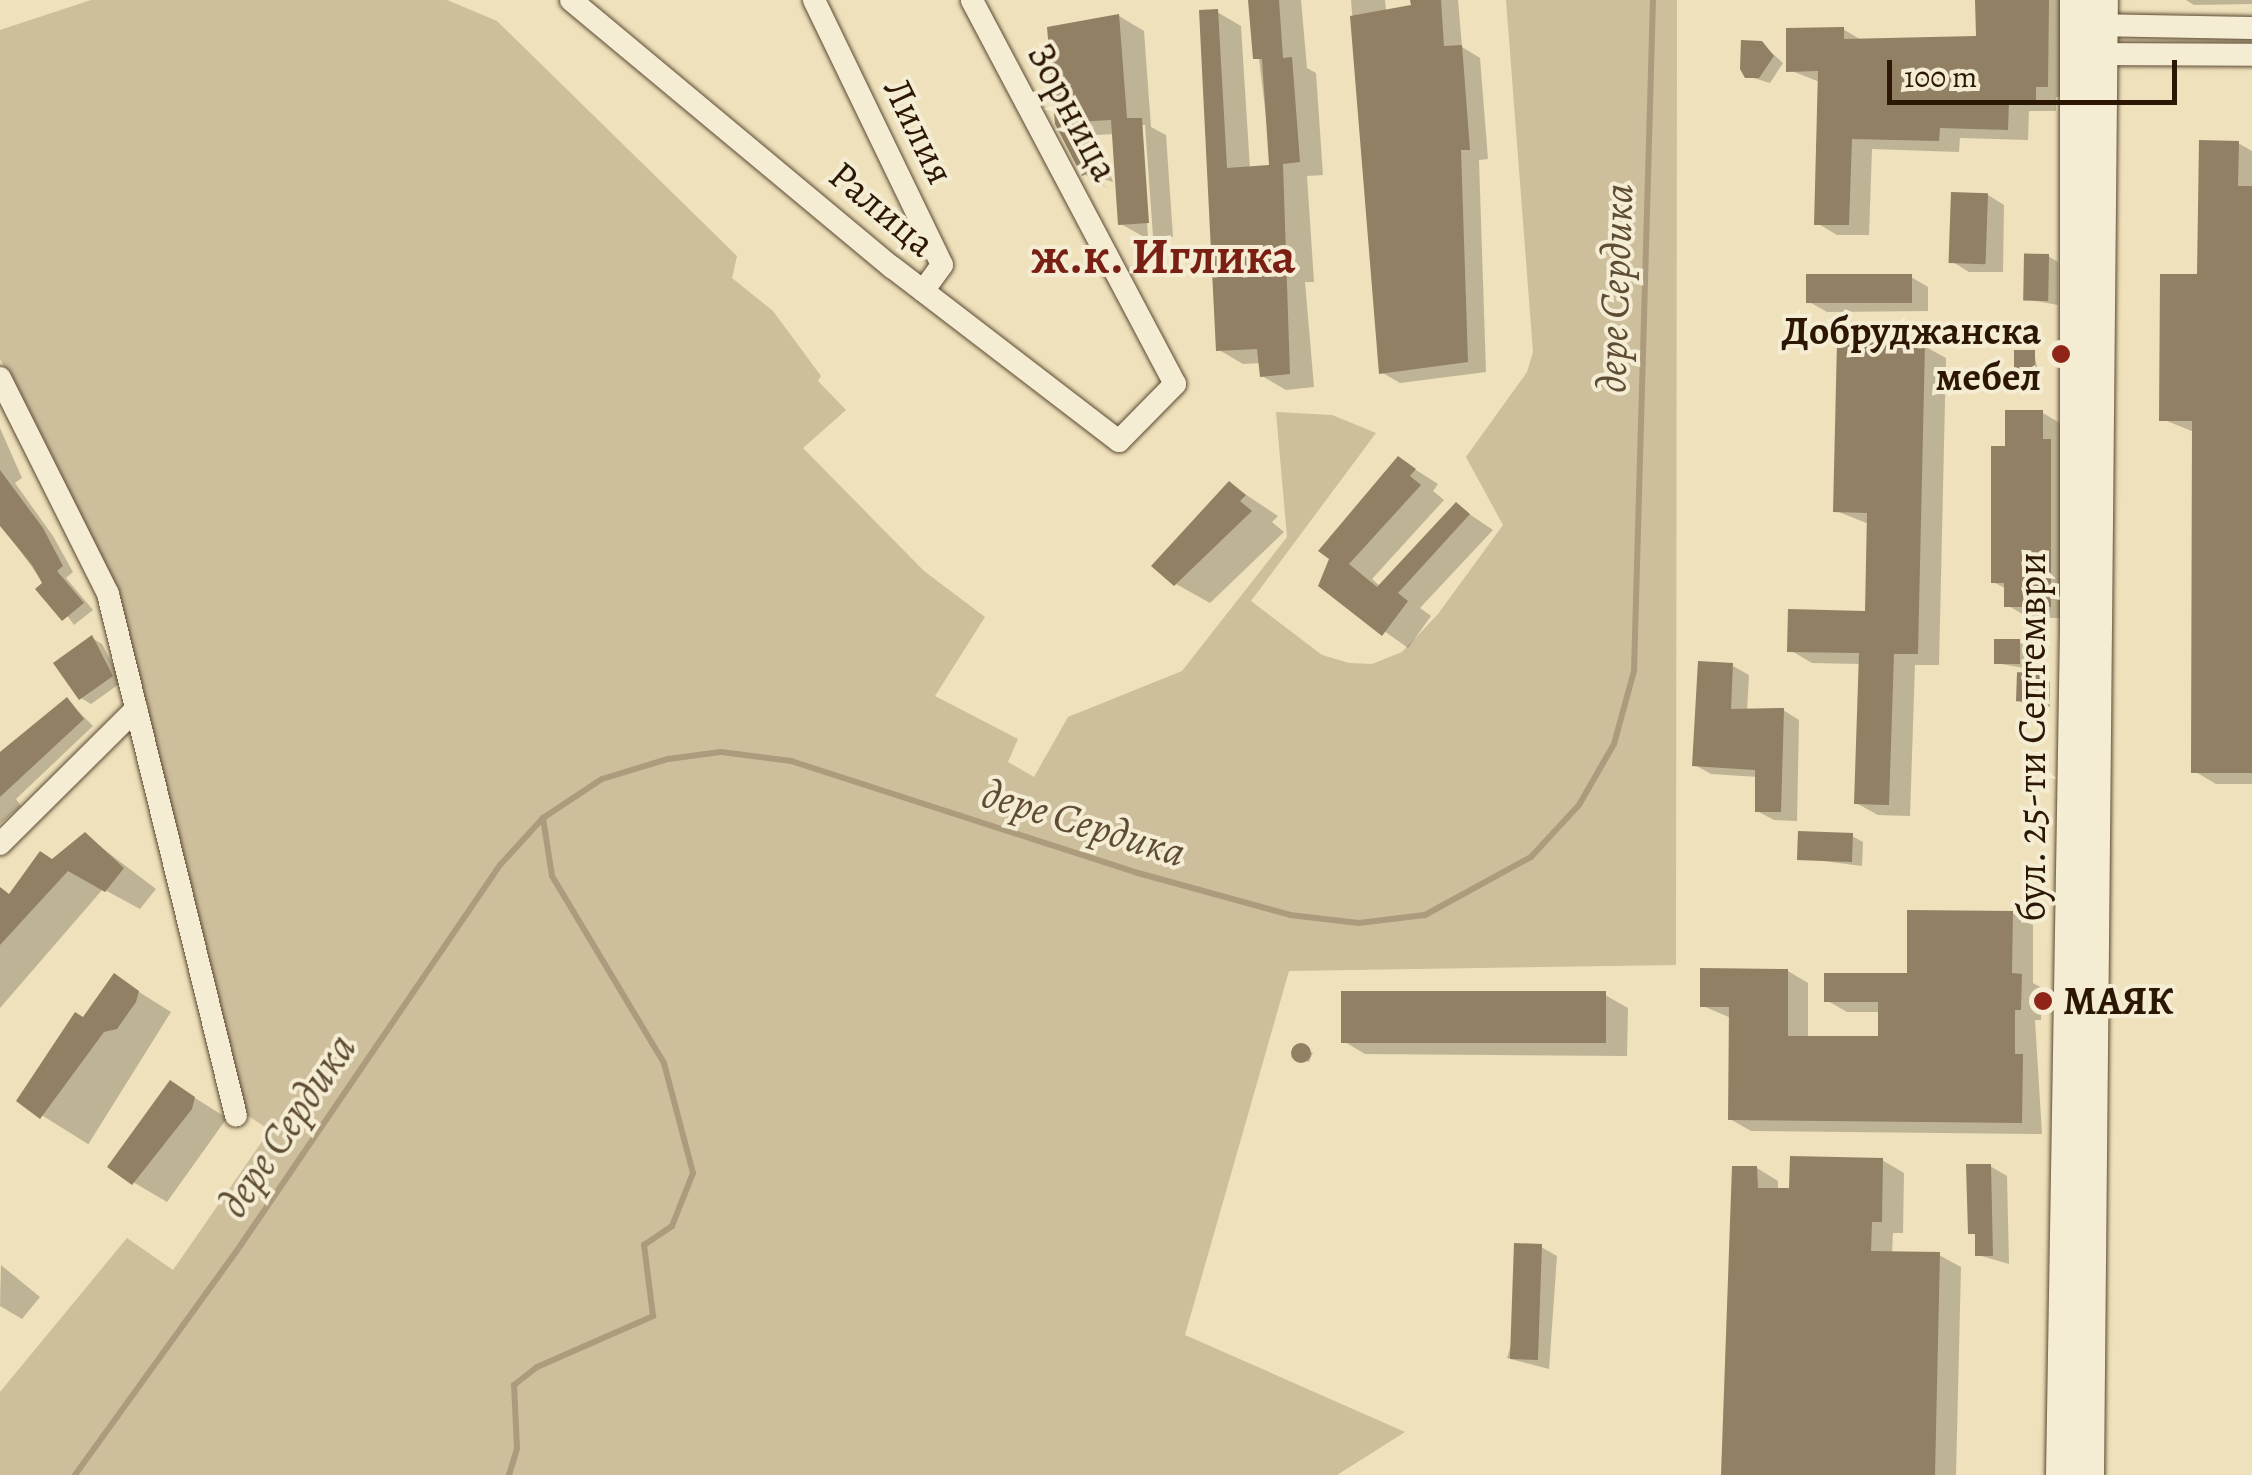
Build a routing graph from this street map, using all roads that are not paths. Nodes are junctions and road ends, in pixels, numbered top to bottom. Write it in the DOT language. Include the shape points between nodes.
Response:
graph roads {
  1 [pos="572,0"];
  2 [pos="814,0"];
  3 [pos="972,0"];
  4 [pos="2089,27"];
  5 [pos="2252,28"];
  6 [pos="2252,55"];
  7 [pos="922,291"];
  8 [pos="0,378"];
  9 [pos="1150,412"];
  10 [pos="136,709"];
  11 [pos="0,844"];
  12 [pos="236,1116"];
  13 [pos="2061,1475"];
  14 [pos="2089,1475"];
  1 -- 7 [label="street, Ралица"];
  2 -- 7 [label="street, Лилия" via="942,265"];
  3 -- 9 [label="street, Зорница" via="1175,384"];
  4 -- 5 [label="street"];
  4 -- 6 [label="street"];
  4 -- 13 [label="main road, бул. 25-ти Септември"];
  4 -- 14 [label="main road, бул. 25-ти Септември"];
  7 -- 9 [label="street, Ралица" via="1119,441"];
  8 -- 10 [label="street" via="108,594"];
  10 -- 11 [label="street"];
  10 -- 12 [label="street"];
}
